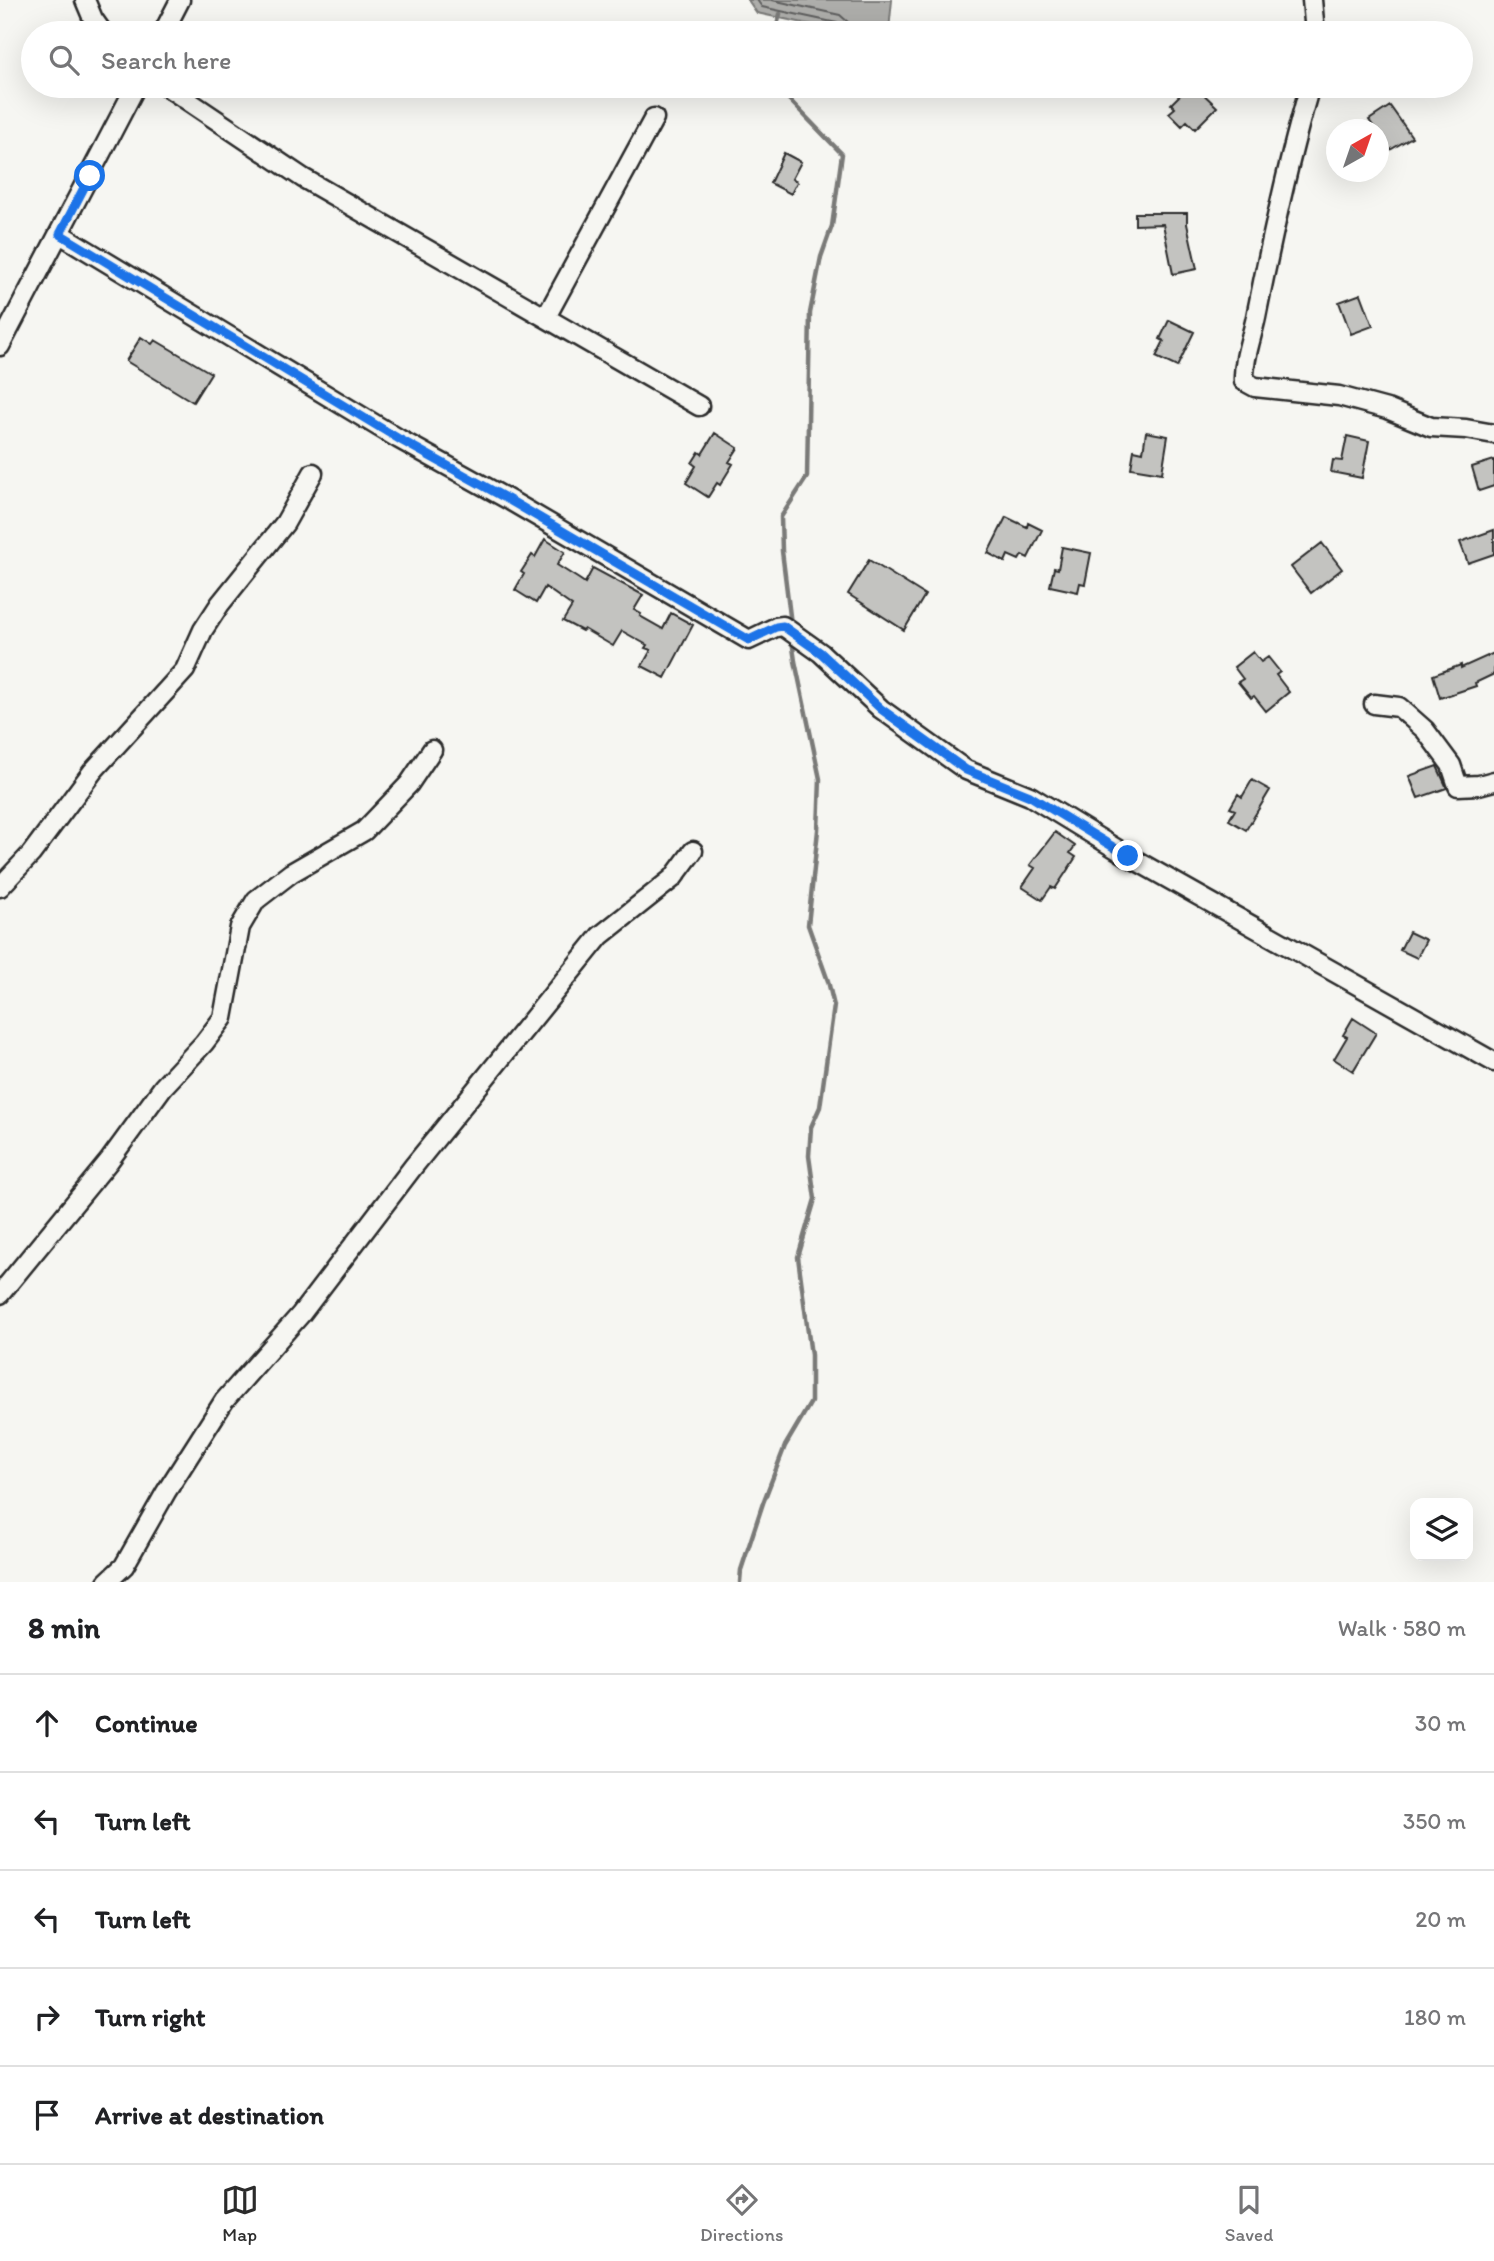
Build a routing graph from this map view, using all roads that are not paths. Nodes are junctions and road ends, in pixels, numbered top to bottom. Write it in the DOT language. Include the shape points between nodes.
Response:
graph roads {
  1 [pos="85,0"];
  2 [pos="180,0"];
  3 [pos="1312,0"];
  4 [pos="94,21"];
  5 [pos="169,21"];
  6 [pos="1314,21"];
  7 [pos="130,98"];
  8 [pos="184,98"];
  9 [pos="1306,98"];
  10 [pos="654,118"];
  11 [pos="60,234"];
  12 [pos="546,317"];
  13 [pos="0,346"];
  14 [pos="699,405"];
  15 [pos="1494,434"];
  16 [pos="313,473"];
  17 [pos="1374,704"];
  18 [pos="432,750"];
  19 [pos="1494,781"];
  20 [pos="693,850"];
  21 [pos="0,887"];
  22 [pos="1494,1062"];
  23 [pos="0,1294"];
  24 [pos="107,1582"];
  1 -- 4 [label="street"];
  2 -- 5 [label="street"];
  3 -- 6 [label="street"];
  7 -- 11 [label="street"];
  8 -- 12 [label="street" via="303,177"];
  9 -- 15 [label="street" via="1273,229 1243,367 1244,381 1255,387 1339,397 1431,427"];
  10 -- 12 [label="street"];
  11 -- 13 [label="street"];
  11 -- 22 [label="street" via="399,439 749,640 783,626 821,653 881,709 966,770 1030,796"];
  12 -- 14 [label="street"];
  16 -- 21 [label="street" via="285,523 214,613 185,670 93,771 32,854"];
  17 -- 19 [label="street" via="1399,707 1425,730 1451,765 1458,786"];
  18 -- 23 [label="street" via="409,784 363,831 291,873 256,900 240,927 223,1018"];
  20 -- 24 [label="street" via="673,878 600,936 301,1314 224,1401 124,1566"];
}
